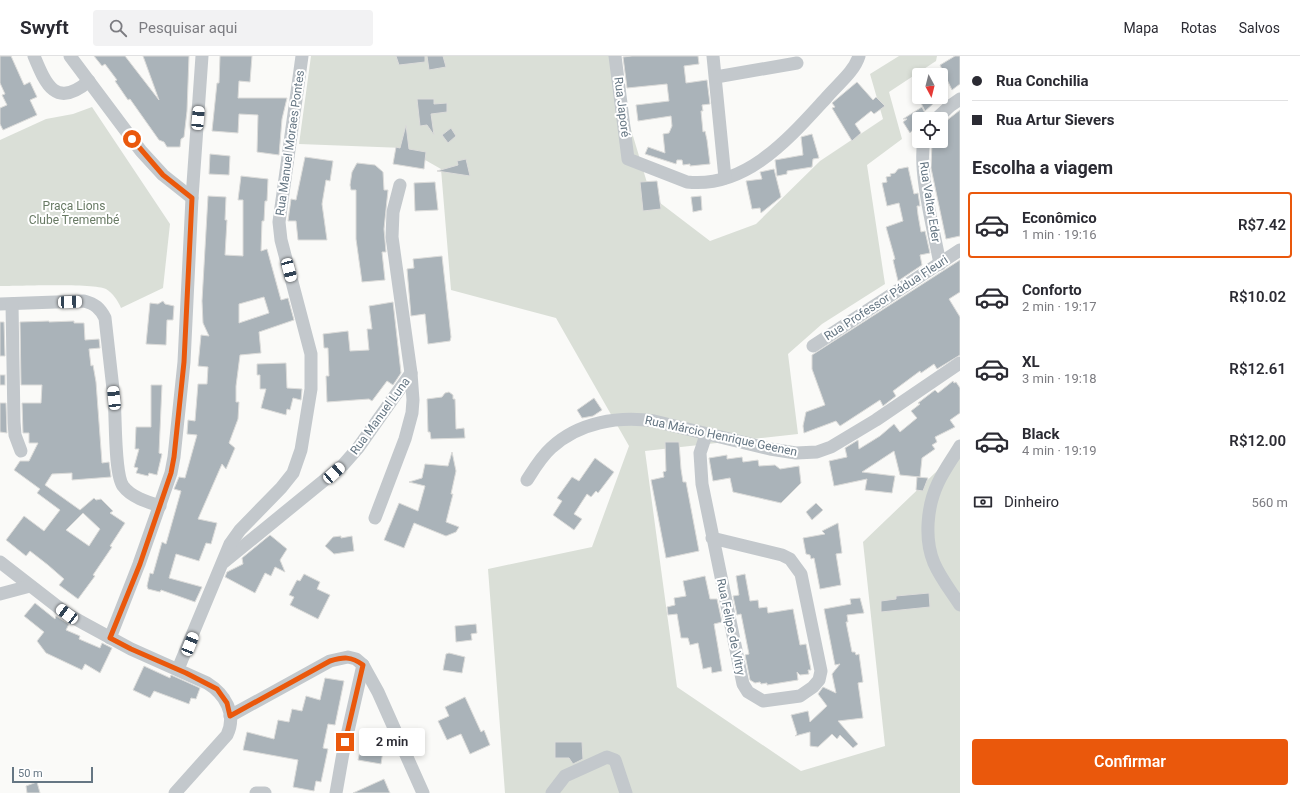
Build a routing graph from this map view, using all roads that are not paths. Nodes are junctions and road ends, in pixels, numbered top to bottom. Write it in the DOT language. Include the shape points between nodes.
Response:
graph roads {
  1 [pos="34,56"];
  2 [pos="70,56"];
  3 [pos="202,56"];
  4 [pos="302,56"];
  5 [pos="615,56"];
  6 [pos="713,56"];
  7 [pos="859,56"];
  8 [pos="797,63"];
  9 [pos="716,77"];
  10 [pos="89,81"];
  11 [pos="960,99"];
  12 [pos="944,112"];
  13 [pos="923,148"];
  14 [pos="725,178"];
  15 [pos="400,185"];
  16 [pos="192,198"];
  17 [pos="960,250"];
  18 [pos="940,264"];
  19 [pos="6,304"];
  20 [pos="813,346"];
  21 [pos="960,363"];
  22 [pos="411,373"];
  23 [pos="706,435"];
  24 [pos="960,446"];
  25 [pos="21,451"];
  26 [pos="527,480"];
  27 [pos="160,506"];
  28 [pos="375,518"];
  29 [pos="712,538"];
  30 [pos="0,562"];
  31 [pos="221,564"];
  32 [pos="30,586"];
  33 [pos="0,594"];
  34 [pos="960,605"];
  35 [pos="110,638"];
  36 [pos="363,665"];
  37 [pos="178,669"];
  38 [pos="230,716"];
  39 [pos="175,793"];
  40 [pos="256,793"];
  41 [pos="265,793"];
  42 [pos="336,793"];
  43 [pos="423,793"];
  44 [pos="552,793"];
  45 [pos="626,793"];
  1 -- 10 [label="street" via="44,80 57,92 75,92"];
  2 -- 10 [label="street"];
  3 -- 16 [label="street"];
  4 -- 31 [label="street, Rua Manuel Moraes Pontes" via="279,222 281,240 311,354 310,396 301,450 293,473 240,530"];
  5 -- 14 [label="street, Rua Japoré" via="628,159 687,182 707,183"];
  6 -- 9 [label="street"];
  7 -- 14 [label="street" via="853,68 781,144 759,163"];
  8 -- 9 [label="street"];
  9 -- 14 [label="street"];
  10 -- 16 [label="street" via="141,151 163,175"];
  11 -- 12 [label="street"];
  13 -- 18 [label="street, Rua Valter Eder" via="925,181"];
  15 -- 22 [label="street, Rua Manuel Luna" via="393,212 392,237"];
  16 -- 27 [label="street" via="184,362 177,437 171,473"];
  17 -- 18 [label="street, Rua Professor Pádua Fleuri"];
  18 -- 20 [label="street, Rua Professor Pádua Fleuri"];
  19 -- 25 [label="street" via="15,435"];
  19 -- 27 [label="street" via="84,301 101,310 105,318 122,485 142,500"];
  21 -- 23 [label="street, Rua Márcio Henrique Geenen" via="876,420 831,447 817,452 796,454"];
  22 -- 28 [label="street" via="412,413 397,465"];
  22 -- 31 [label="street, Rua Manuel Luna" via="343,465"];
  23 -- 26 [label="street, Rua Márcio Henrique Geenen" via="636,418 588,426 551,448"];
  23 -- 29 [label="street, Rua Felipe de Vitry" via="699,464"];
  24 -- 34 [label="street" via="938,481 933,495 928,538 934,562"];
  27 -- 35 [label="street"];
  29 -- 29 [label="street, Rua Felipe de Vitry" via="743,684 748,692 763,701 806,693 819,680 821,671 804,586 797,568 782,555"];
  30 -- 32 [label="street"];
  31 -- 37 [label="street, Rua Manuel Moraes Pontes"];
  32 -- 33 [label="street"];
  32 -- 35 [label="street" via="67,614"];
  35 -- 37 [label="street"];
  36 -- 38 [label="street" via="348,657 330,661"];
  36 -- 42 [label="street"];
  36 -- 43 [label="street" via="382,699"];
  37 -- 38 [label="street" via="217,689 227,703"];
  38 -- 39 [label="street" via="230,729 227,734"];
  40 -- 41 [label="street"];
  44 -- 45 [label="street" via="565,776 607,757 615,760"];
}
